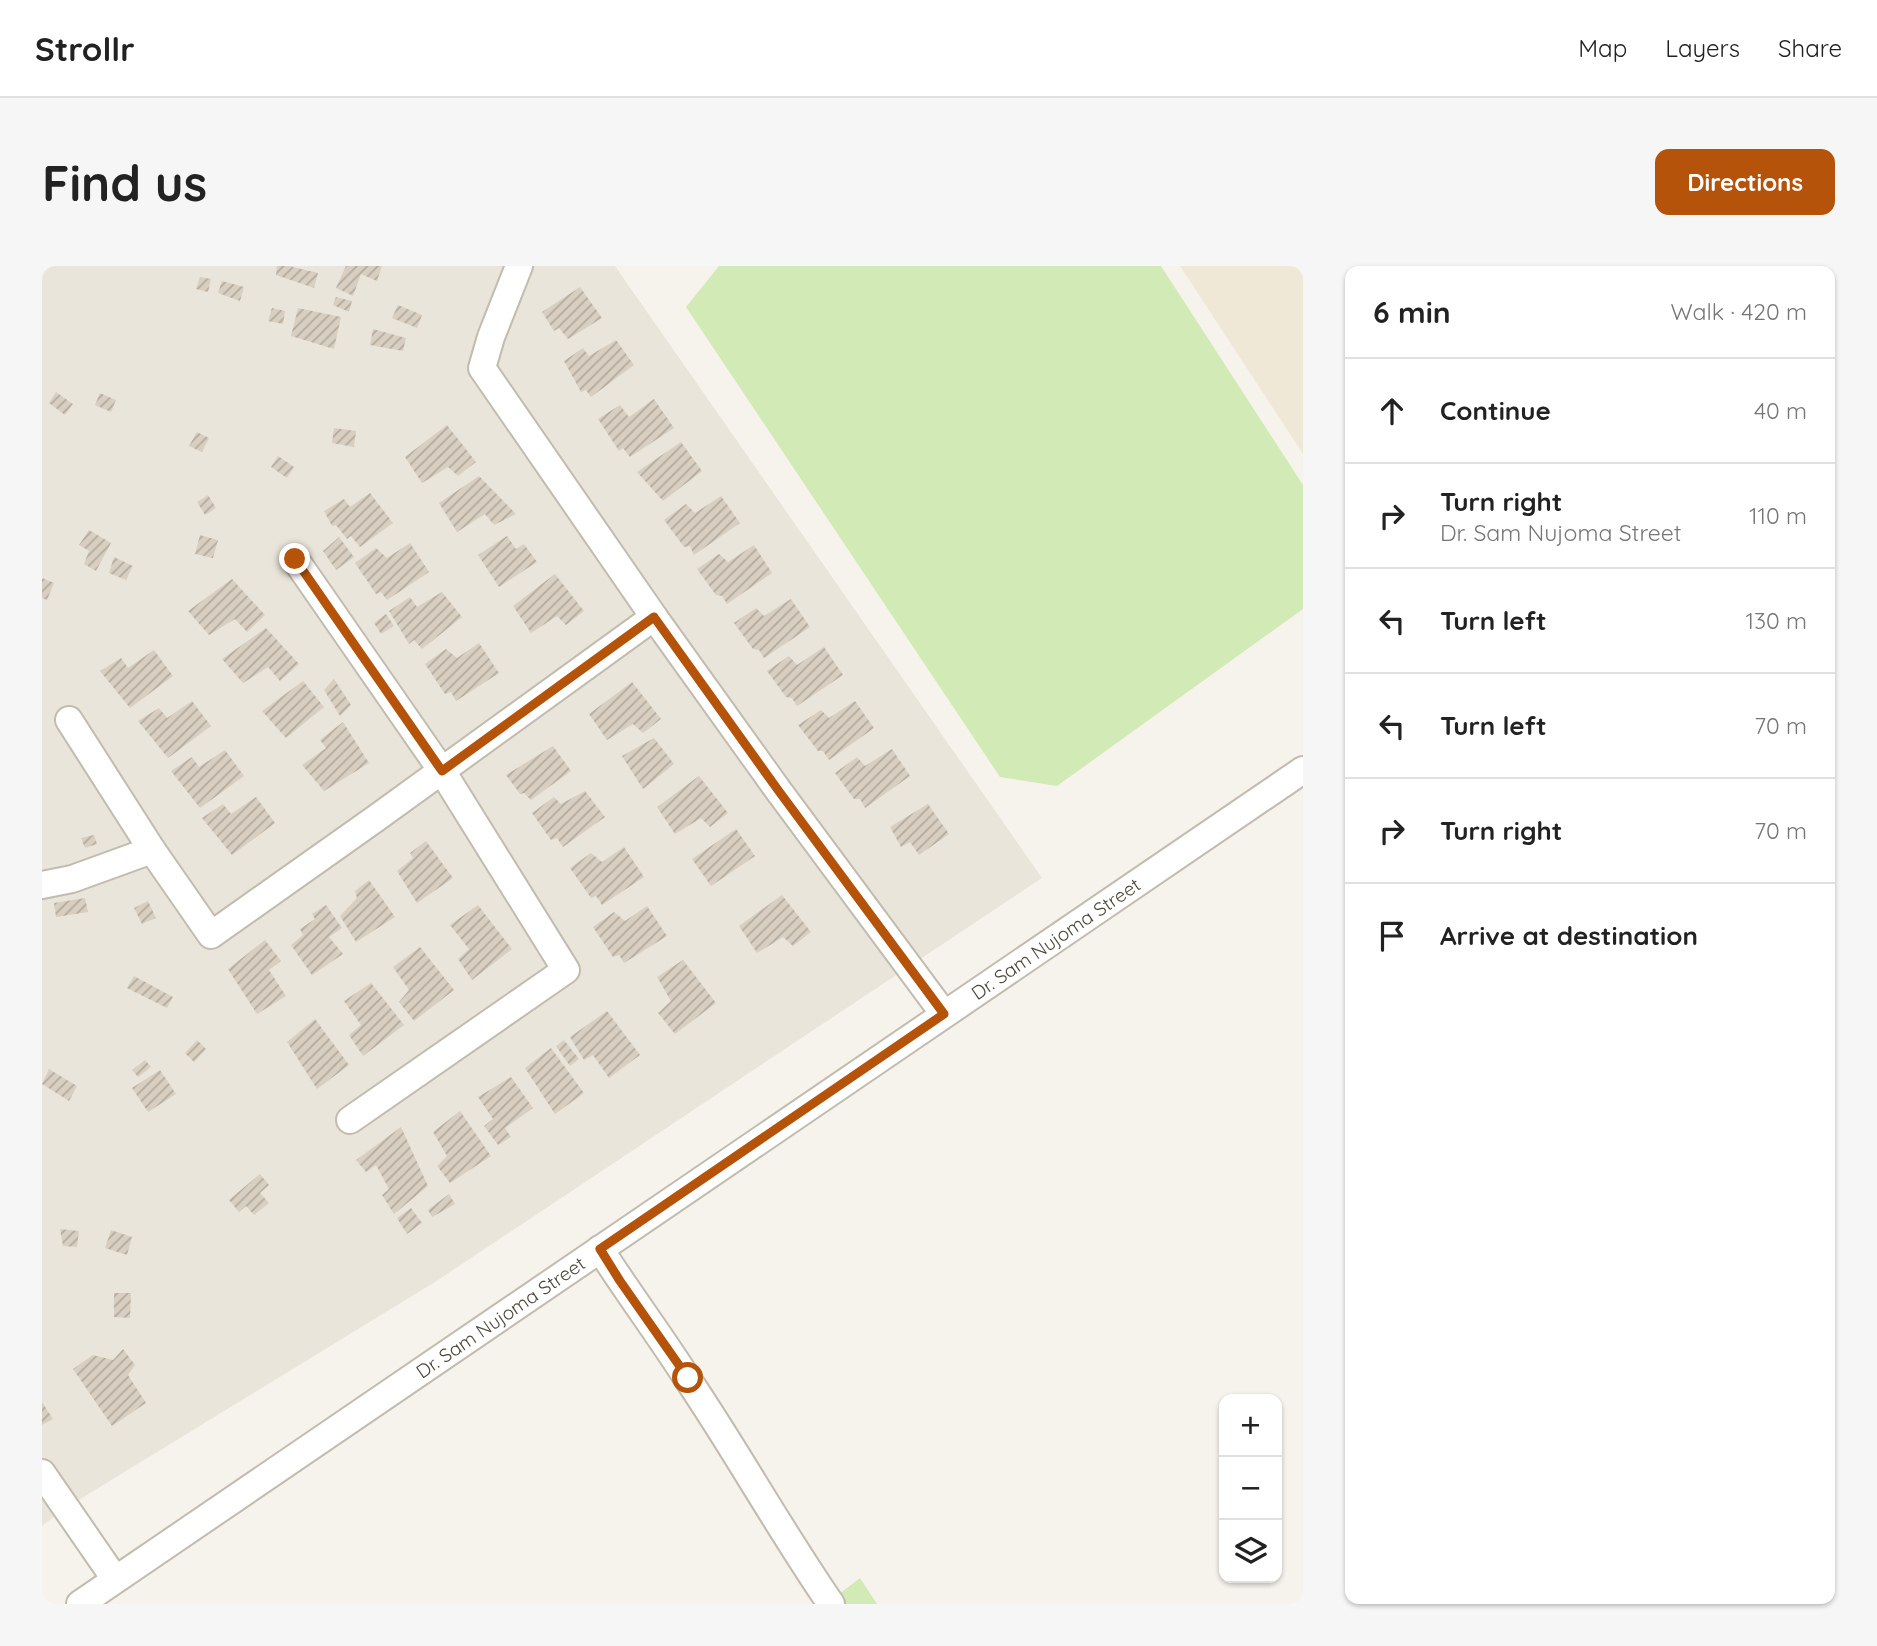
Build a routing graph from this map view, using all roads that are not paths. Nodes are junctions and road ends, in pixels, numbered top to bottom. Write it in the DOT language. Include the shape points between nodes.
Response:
graph roads {
  1 [pos="519,266"];
  2 [pos="295,559"];
  3 [pos="654,617"];
  4 [pos="69,720"];
  5 [pos="1303,770"];
  6 [pos="442,771"];
  7 [pos="152,850"];
  8 [pos="42,885"];
  9 [pos="944,1014"];
  10 [pos="350,1120"];
  11 [pos="600,1249"];
  12 [pos="42,1473"];
  13 [pos="115,1579"];
  14 [pos="80,1604"];
  15 [pos="831,1604"];
  1 -- 3 [label="street" via="482,368"];
  2 -- 6 [label="street"];
  3 -- 6 [label="street"];
  3 -- 9 [label="street"];
  4 -- 7 [label="street"];
  5 -- 9 [label="street, Dr. Sam Nujoma Street"];
  6 -- 7 [label="street" via="211,934"];
  6 -- 10 [label="street" via="566,970"];
  7 -- 8 [label="street"];
  9 -- 11 [label="street, Dr. Sam Nujoma Street"];
  11 -- 13 [label="street, Dr. Sam Nujoma Street"];
  11 -- 15 [label="street"];
  12 -- 13 [label="street"];
  13 -- 14 [label="street, Dr. Sam Nujoma Street"];
}
